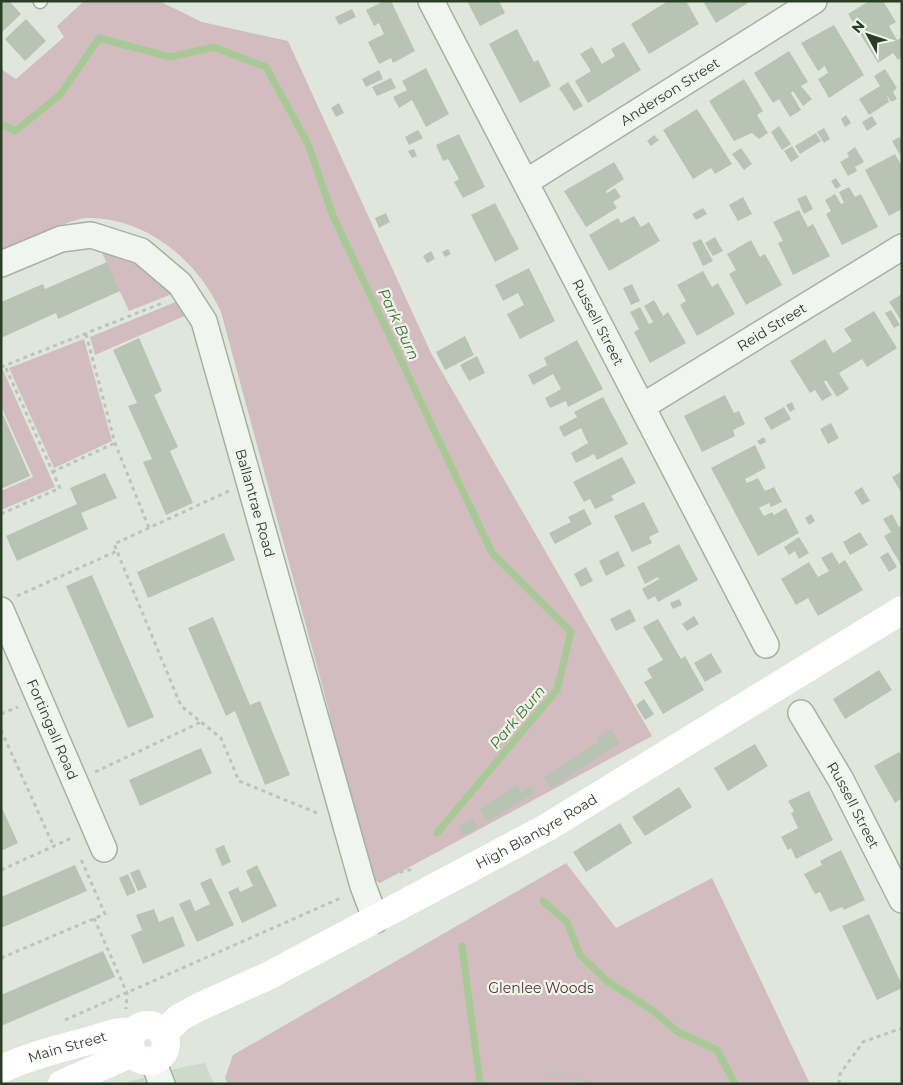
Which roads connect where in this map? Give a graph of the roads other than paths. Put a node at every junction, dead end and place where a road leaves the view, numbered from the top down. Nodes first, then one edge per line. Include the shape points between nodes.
1 (431, 1) edge
2 (814, 1) edge
3 (526, 182) junction
4 (902, 247) edge
5 (1, 264) edge
6 (643, 406) junction
7 (6, 605) edge
8 (902, 610) edge
9 (766, 645) dead end
10 (801, 713) dead end
11 (100, 838) road end
12 (902, 900) edge
13 (376, 920) junction
14 (145, 1057) edge
15 (1, 1069) edge
16 (62, 1084) edge

1 - 3 street, Russell Street
2 - 3 street, Anderson Street
3 - 6 street, Russell Street
4 - 6 street, Reid Street
5 - 13 street, Ballantrae Road via 61,239 91,235 141,251 180,284 204,321 363,886
6 - 9 street, Russell Street
7 - 11 street, Fortingall Road
8 - 13 main road, High Blantyre Road via 546,828
10 - 12 street, Russell Street via 842,780
13 - 14 main road, High Blantyre Road via 268,976 199,1007 179,1018 163,1034 149,1025 143,1026
14 - 15 main road, Main Street via 108,1033 52,1049
14 - 16 main road via 95,1069

